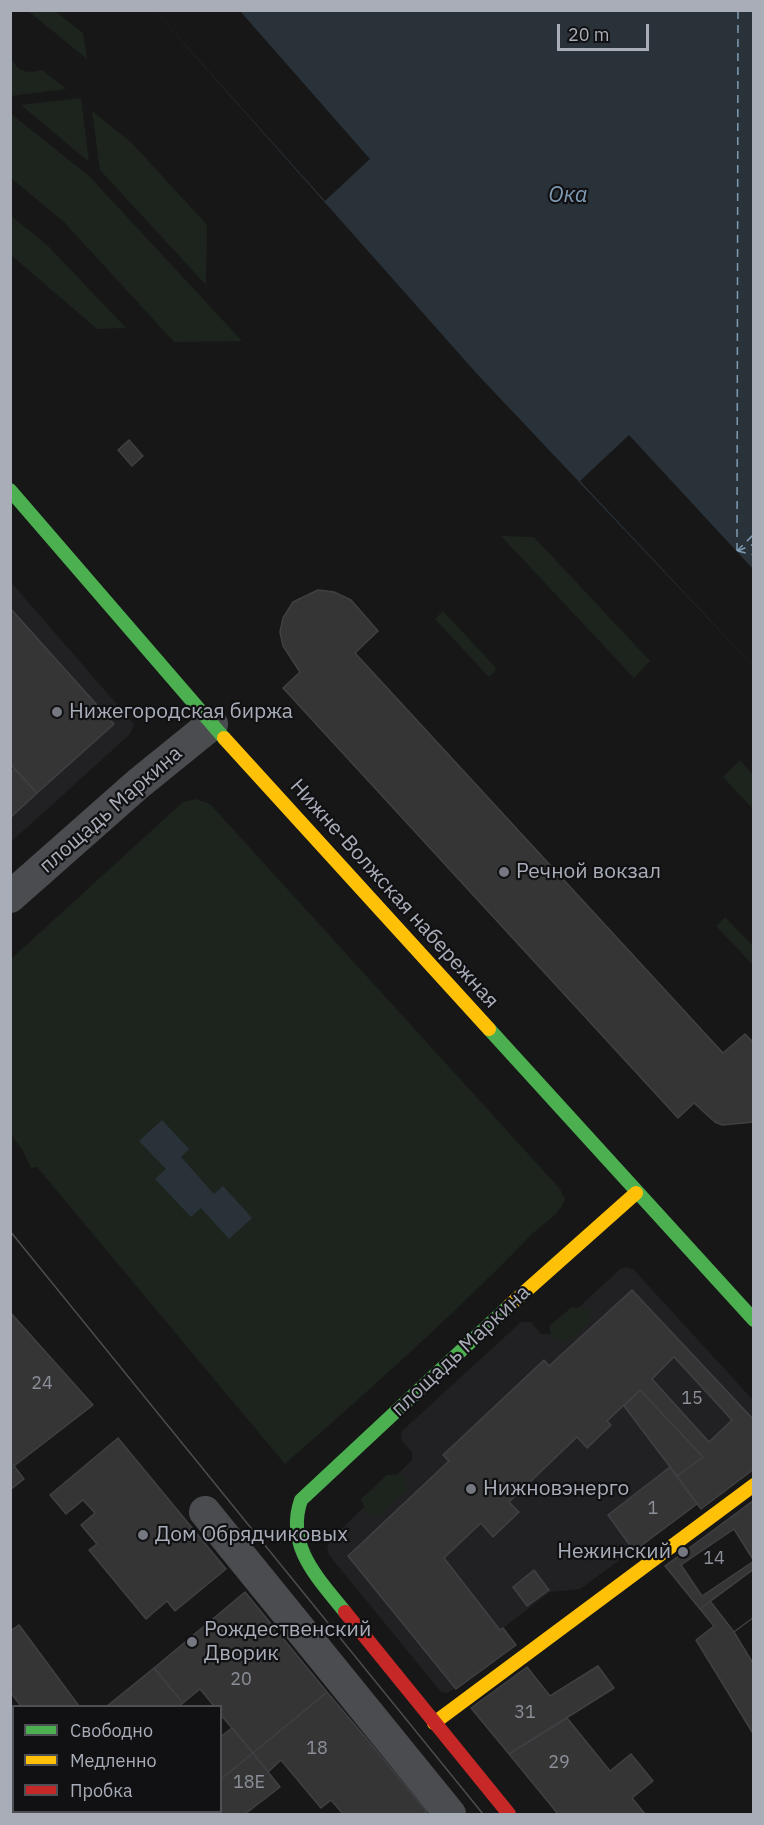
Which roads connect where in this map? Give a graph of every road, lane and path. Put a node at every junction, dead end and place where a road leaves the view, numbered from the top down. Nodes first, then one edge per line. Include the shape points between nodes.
1 (10, 490) edge
2 (212, 724) junction
3 (10, 897) edge
4 (636, 1193) junction
5 (753, 1320) edge
6 (753, 1485) edge
7 (206, 1512) dead end
8 (434, 1723) junction
9 (450, 1815) edge
10 (509, 1815) edge

1 - 2 street, Нижне-Волжская набережная
2 - 3 street, площадь Маркина
2 - 4 street, Нижне-Волжская набережная
4 - 5 street, Нижне-Волжская набережная
4 - 8 street, площадь Маркина via 546,1271 301,1500 294,1516 294,1535 310,1569
6 - 8 street
7 - 9 street
8 - 10 street

